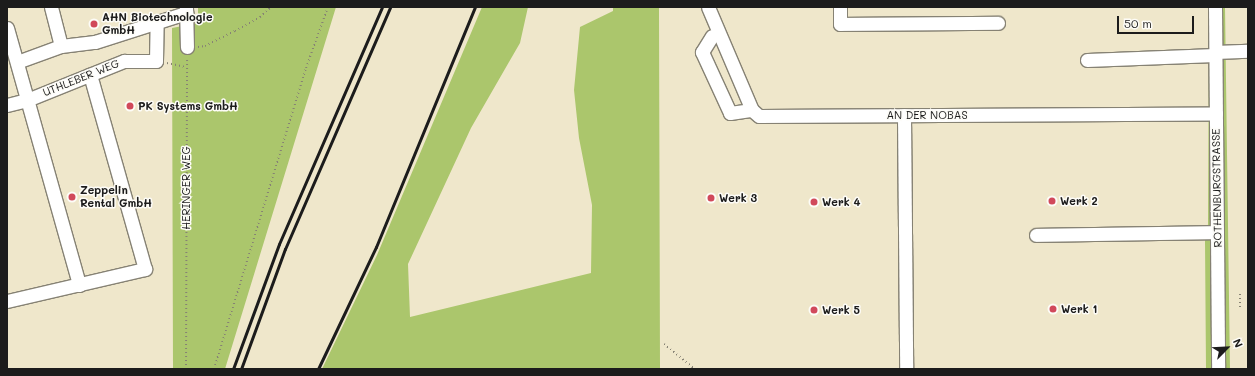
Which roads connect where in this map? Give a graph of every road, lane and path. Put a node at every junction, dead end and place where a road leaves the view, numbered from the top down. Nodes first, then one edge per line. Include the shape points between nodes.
1 (51, 7) edge
2 (271, 7) edge
3 (328, 7) edge
4 (708, 7) edge
5 (840, 7) edge
6 (1215, 7) edge
7 (186, 10) edge
8 (157, 22) junction
9 (998, 23) dead end
10 (7, 28) edge
11 (712, 36) dead end
12 (10, 46) edge
13 (62, 46) junction
14 (187, 48) junction
15 (1248, 51) edge
16 (1215, 53) junction
17 (1087, 60) dead end
18 (156, 61) junction
19 (17, 62) junction
20 (186, 67) junction
21 (90, 74) junction
22 (27, 100) junction
23 (7, 106) edge
24 (752, 110) junction
25 (1216, 114) junction
26 (904, 115) junction
27 (1217, 232) junction
28 (1036, 235) dead end
29 (79, 285) junction
30 (1240, 294) dead end
31 (7, 301) edge
32 (1240, 307) dead end
33 (664, 344) dead end
34 (186, 369) edge
35 (214, 369) edge
36 (695, 369) edge
37 (906, 369) edge
38 (1218, 369) edge

1 - 13 street
2 - 14 path via 260,17 205,46
3 - 35 path via 303,76
4 - 24 street
5 - 9 street via 840,24
6 - 16 street, ROTHENBURGSTRASSE
7 - 8 street
7 - 14 street
8 - 13 street via 95,42
8 - 18 street
10 - 12 street
11 - 24 street via 702,52 730,113
12 - 19 street
13 - 19 street
14 - 20 path, HERINGER WEG
15 - 16 street
16 - 17 street
16 - 25 street, ROTHENBURGSTRASSE
18 - 20 path
18 - 21 street, UTHLEBER WEG via 124,61
19 - 22 street
20 - 34 path, HERINGER WEG
21 - 22 street, UTHLEBER WEG
21 - 29 street via 145,269
22 - 23 street, UTHLEBER WEG
22 - 29 street
24 - 26 street, AN DER NOBAS via 759,116 768,117
25 - 26 street, AN DER NOBAS
25 - 27 street, ROTHENBURGSTRASSE
26 - 37 street
27 - 28 street
27 - 38 street, ROTHENBURGSTRASSE
29 - 31 street
30 - 32 path
33 - 36 path

